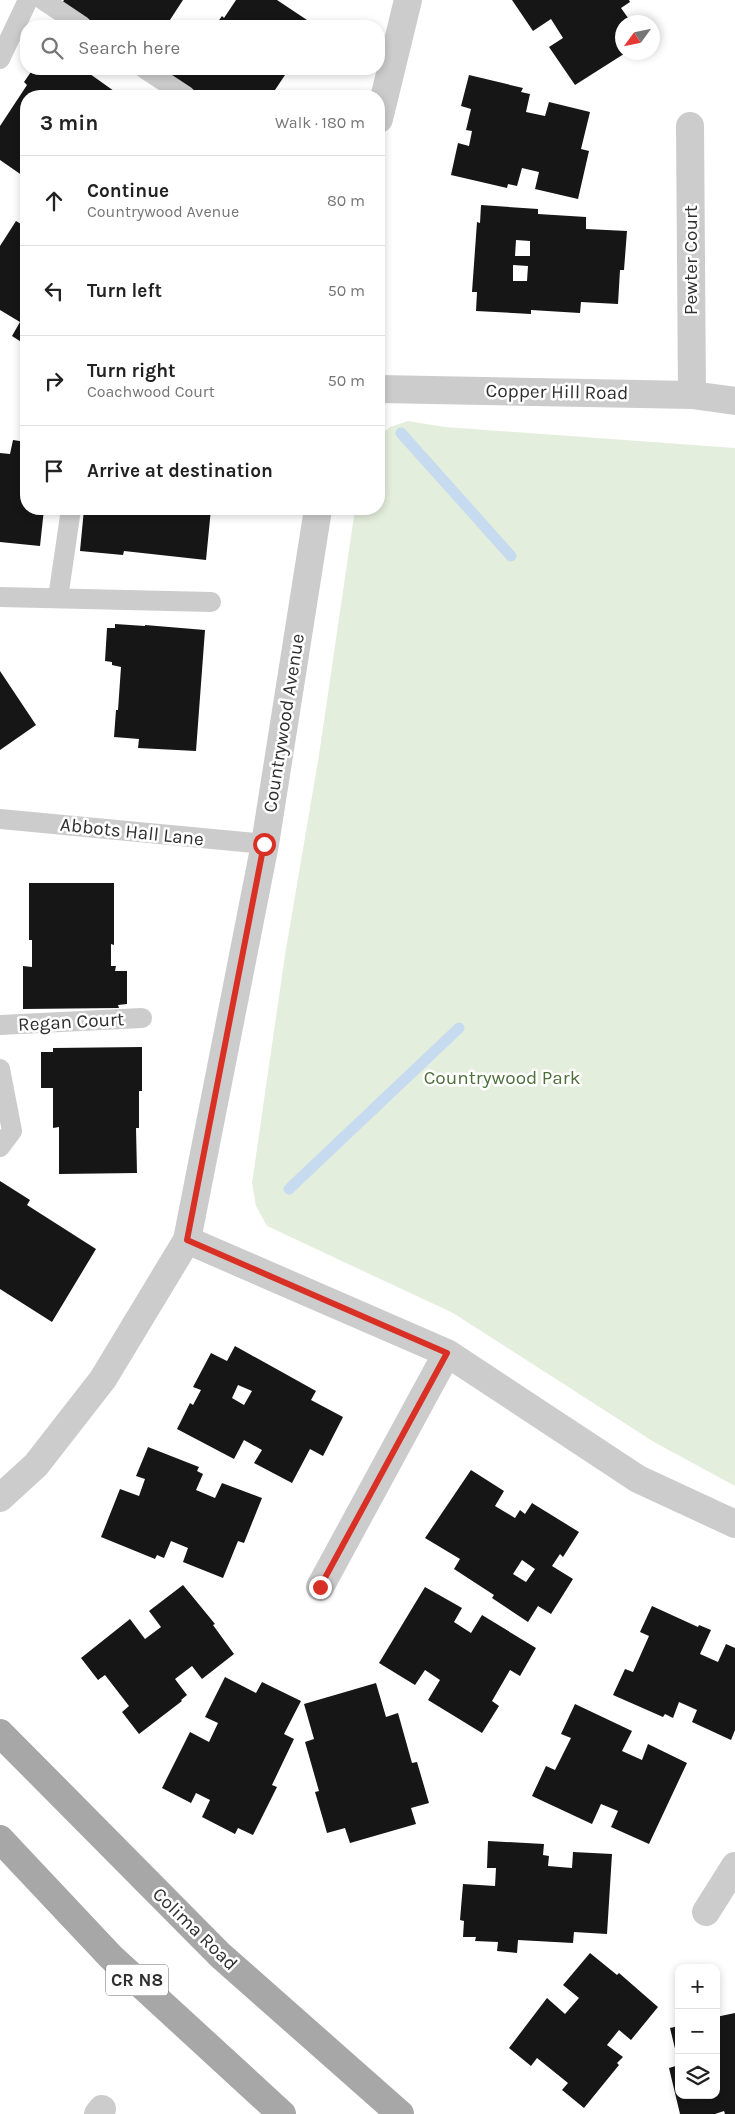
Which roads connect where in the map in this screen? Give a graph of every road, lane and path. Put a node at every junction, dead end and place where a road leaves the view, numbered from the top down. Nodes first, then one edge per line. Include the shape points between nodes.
1 (28, 0) edge
2 (43, 0) edge
3 (408, 0) edge
4 (73, 20) edge
5 (0, 59) edge
6 (154, 75) edge
7 (177, 90) edge
8 (385, 94) edge
9 (690, 126) dead end
10 (385, 389) edge
11 (692, 395) junction
12 (735, 401) edge
13 (70, 515) edge
14 (317, 515) edge
15 (0, 597) edge
16 (58, 598) junction
17 (211, 602) dead end
18 (0, 819) edge
19 (264, 844) junction
20 (142, 1018) dead end
21 (0, 1026) edge
22 (0, 1069) edge
23 (0, 1147) edge
24 (187, 1240) junction
25 (447, 1353) junction
26 (0, 1498) edge
27 (735, 1524) edge
28 (320, 1587) dead end
29 (0, 1733) edge
30 (0, 1839) edge
31 (735, 1866) edge
32 (706, 1912) dead end
33 (282, 2114) edge
34 (400, 2114) edge

1 - 5 lane
2 - 4 lane
3 - 8 street
6 - 7 lane
9 - 11 street, Pewter Court
10 - 11 street, Copper Hill Road
11 - 12 street, Copper Hill Road
13 - 16 lane
14 - 19 street, Countrywood Avenue
15 - 16 lane
16 - 17 lane
18 - 19 lane, Abbots Hall Lane
19 - 24 street, Countrywood Avenue
20 - 21 lane, Regan Court
22 - 23 lane via 12,1131
24 - 25 street
24 - 26 street, Countrywood Avenue via 102,1379 36,1465
25 - 27 street via 638,1479
25 - 28 street
29 - 34 main road, Colima Road via 220,1955
30 - 33 main road, CR N8 via 111,1957
31 - 32 street

